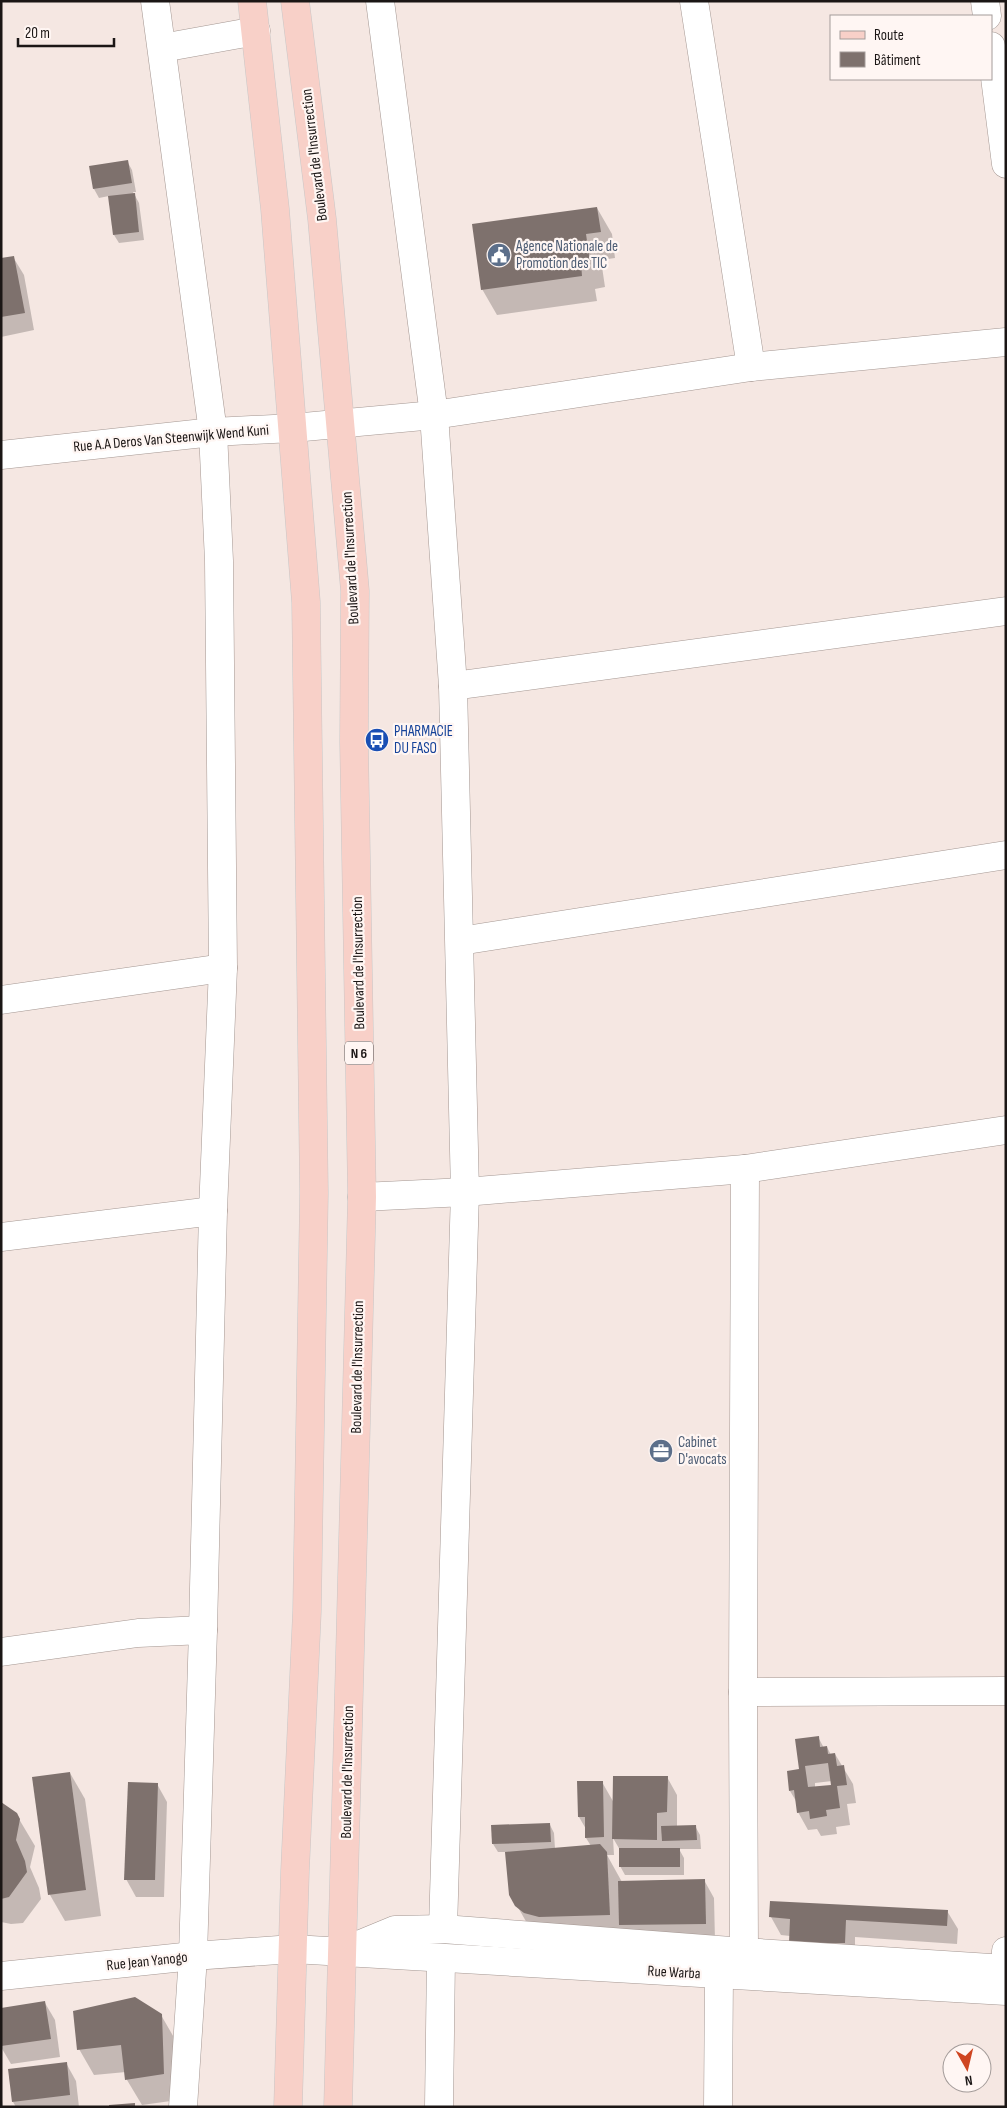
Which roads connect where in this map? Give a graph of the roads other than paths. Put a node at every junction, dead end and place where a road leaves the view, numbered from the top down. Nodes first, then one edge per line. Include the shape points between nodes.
1 (155, 1) edge
2 (252, 1) edge
3 (295, 1) edge
4 (380, 1) edge
5 (694, 1) edge
6 (985, 1) edge
7 (987, 15) edge
8 (256, 31) junction
9 (162, 48) junction
10 (992, 54) edge
11 (1006, 164) edge
12 (1006, 342) edge
13 (751, 367) junction
14 (434, 415) junction
15 (341, 423) junction
16 (293, 428) junction
17 (213, 432) junction
18 (1, 455) edge
19 (1006, 610) edge
20 (453, 686) junction
21 (1006, 855) edge
22 (460, 941) junction
23 (223, 968) junction
24 (1, 1000) edge
25 (1006, 1130) edge
26 (745, 1169) junction
27 (465, 1192) junction
28 (362, 1197) junction
29 (213, 1211) junction
30 (1, 1237) edge
31 (203, 1630) junction
32 (1, 1652) edge
33 (1006, 1691) edge
34 (742, 1692) junction
35 (443, 1930) junction
36 (293, 1949) junction
37 (343, 1952) junction
38 (744, 1952) junction
39 (192, 1956) junction
40 (442, 1958) junction
41 (1006, 1970) edge
42 (719, 1974) junction
43 (1, 1976) edge
44 (183, 2107) edge
45 (288, 2107) edge
46 (338, 2107) edge
47 (438, 2107) edge
48 (718, 2107) edge

1 - 9 street
2 - 8 main road
3 - 15 main road, Boulevard de l'Insurrection / N 6 via 322,219
4 - 14 street
5 - 13 street
6 - 7 street
8 - 9 street
8 - 16 main road via 276,209
9 - 17 street
10 - 11 street
12 - 13 street, Rue A.A Deros Van Steenwijk Wend Kuni
13 - 14 street, Rue A.A Deros Van Steenwijk Wend Kuni
14 - 15 street, Rue A.A Deros Van Steenwijk Wend Kuni
14 - 20 street
15 - 16 street, Rue A.A Deros Van Steenwijk Wend Kuni
15 - 28 main road, Boulevard de l'Insurrection / N 6 via 355,591 354,742
16 - 17 street, Rue A.A Deros Van Steenwijk Wend Kuni
16 - 36 main road via 306,602 314,1193 307,1611
17 - 18 street, Rue A.A Deros Van Steenwijk Wend Kuni
17 - 23 street via 219,561
19 - 20 street
20 - 22 street
21 - 22 street
22 - 27 street
23 - 24 street
23 - 29 street
25 - 26 street
26 - 27 street
26 - 34 street
27 - 28 street
27 - 35 street
28 - 37 main road, Boulevard de l'Insurrection / N 6
29 - 30 street
29 - 31 street
31 - 32 street via 138,1633
31 - 39 street
33 - 34 street
34 - 38 street
35 - 37 street via 396,1930
35 - 38 street
36 - 37 street, Rue Jean Yanogo
36 - 39 street, Rue Jean Yanogo
36 - 45 main road
37 - 40 street, Rue Warba
37 - 46 main road, Boulevard de l'Insurrection / N 6
38 - 41 street
39 - 43 street, Rue Jean Yanogo
39 - 44 street
40 - 42 street, Rue Warba
40 - 47 street
41 - 42 street, Rue Warba
42 - 48 street

